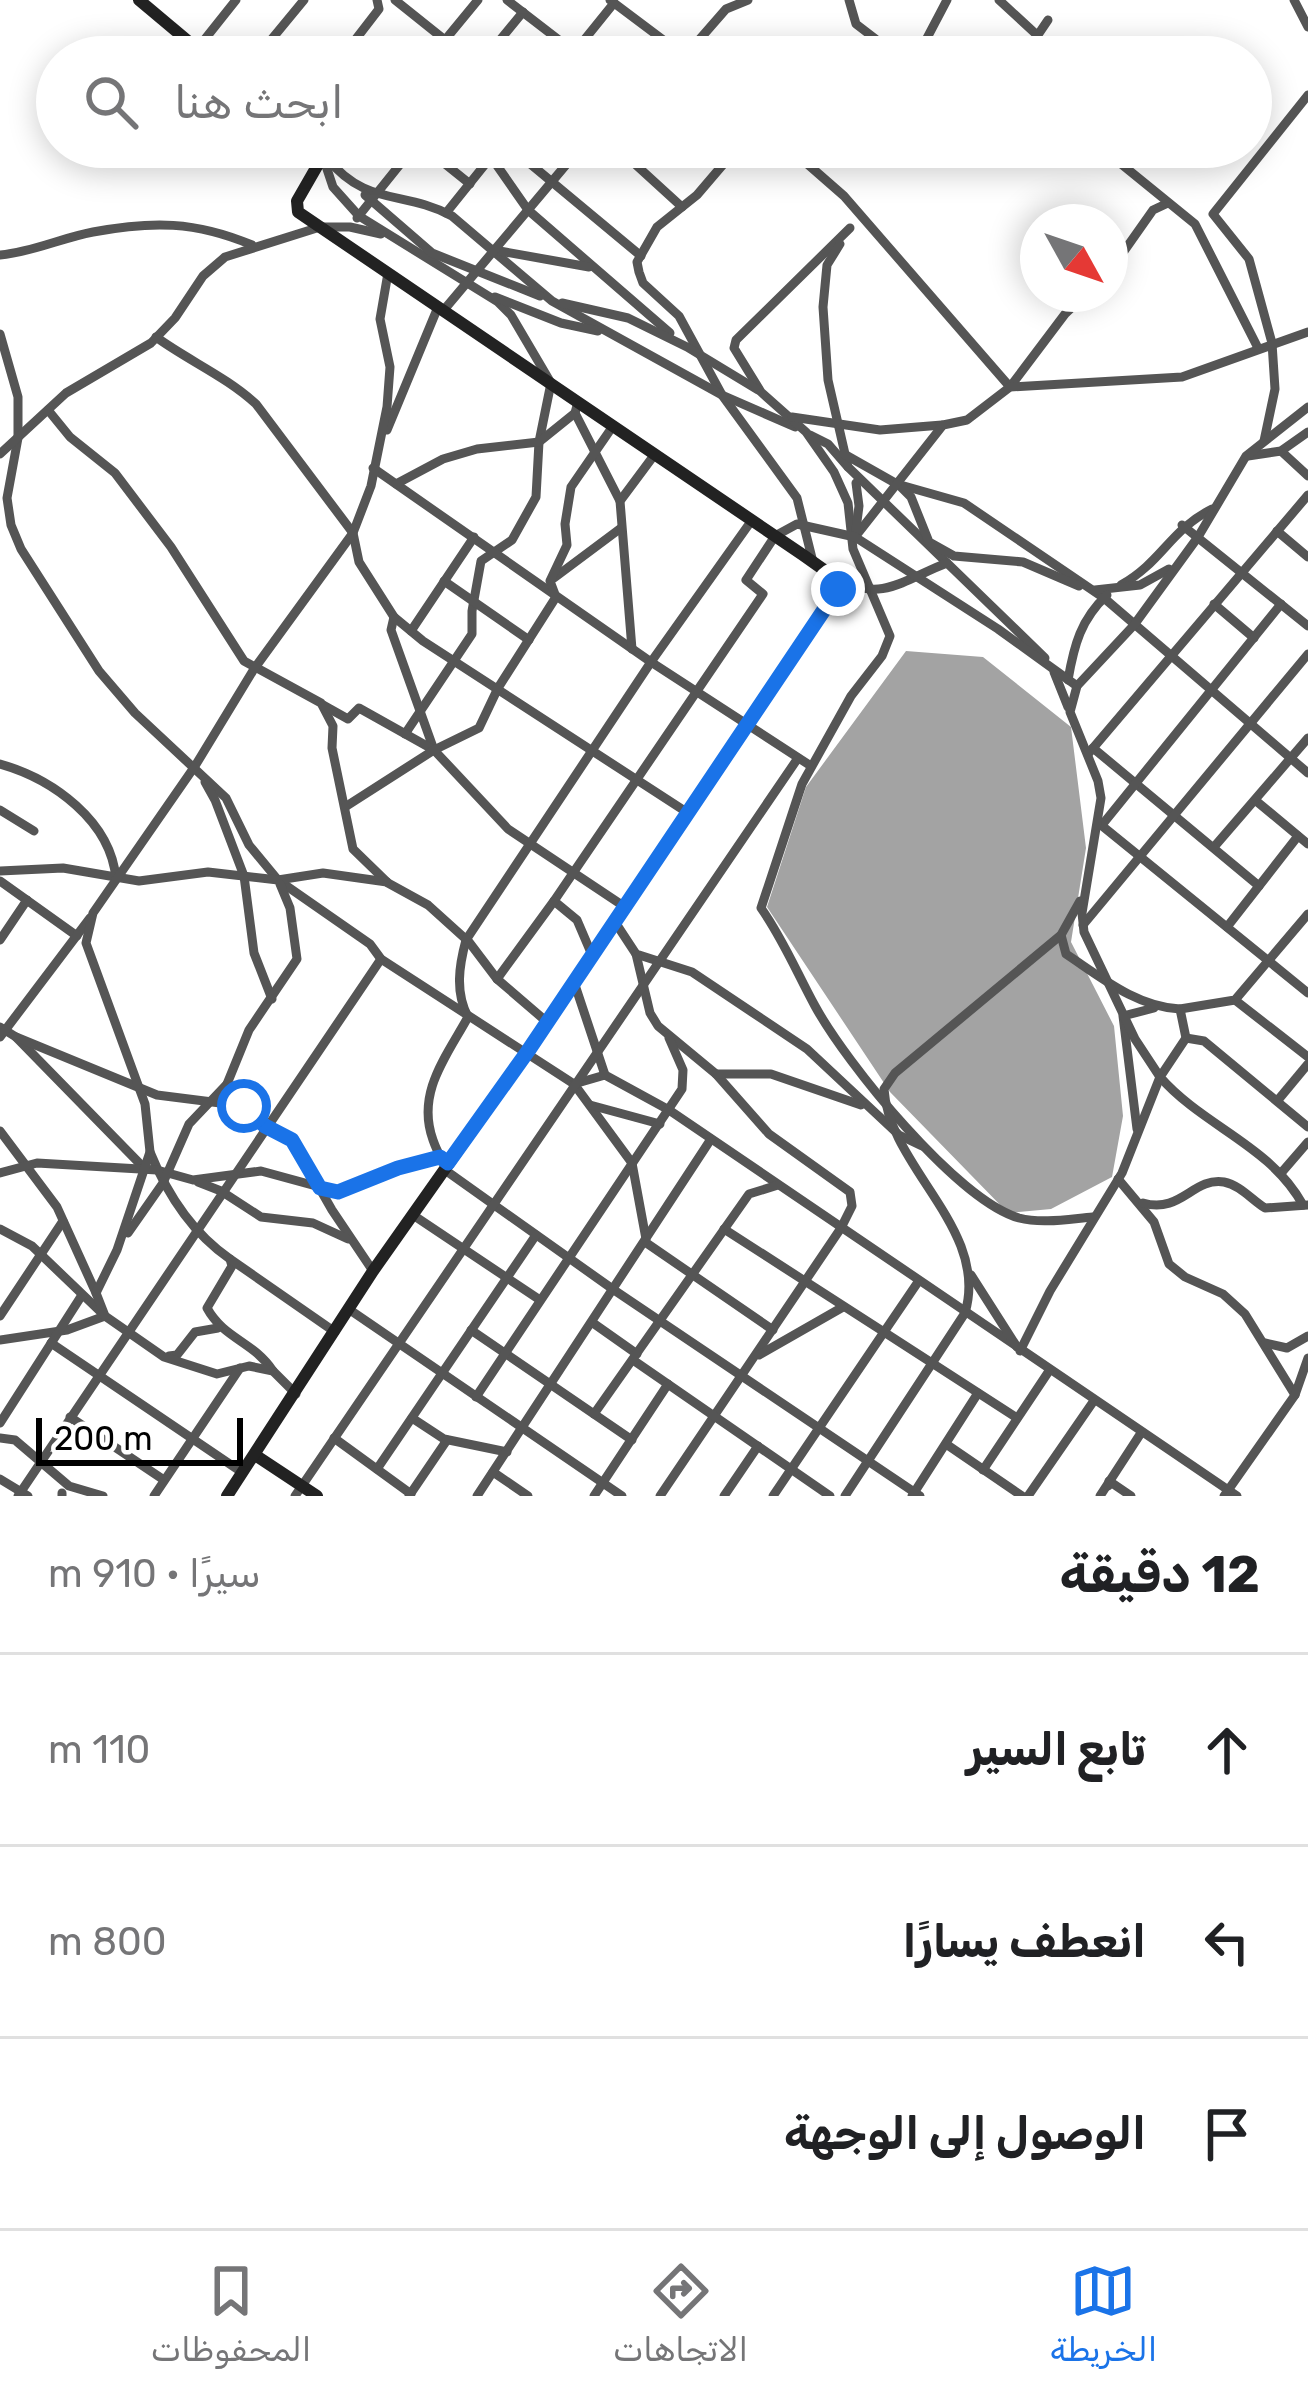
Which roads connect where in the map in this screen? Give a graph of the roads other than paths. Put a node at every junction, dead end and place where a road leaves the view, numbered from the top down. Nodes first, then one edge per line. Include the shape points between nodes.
1 (139, 0) edge
2 (236, 0) edge
3 (304, 0) edge
4 (478, 0) edge
5 (507, 0) edge
6 (748, 0) edge
7 (849, 0) edge
8 (947, 0) edge
9 (999, 0) edge
10 (1294, 0) edge
11 (385, 2) edge
12 (612, 2) edge
13 (523, 12) junction
14 (1048, 20) dead end
15 (1308, 27) edge
16 (1037, 35) joint
17 (182, 36) edge
18 (213, 36) edge
19 (274, 36) edge
20 (358, 36) edge
21 (439, 36) edge
22 (448, 36) edge
23 (503, 36) edge
24 (553, 36) edge
25 (589, 36) edge
26 (657, 36) edge
27 (703, 36) edge
28 (872, 36) edge
29 (928, 36) edge
30 (1308, 95) edge
31 (1272, 140) edge
32 (314, 168) edge
33 (327, 168) edge
34 (336, 168) edge
35 (397, 168) edge
36 (450, 168) edge
37 (479, 168) edge
38 (499, 168) edge
39 (535, 168) edge
40 (564, 168) edge
41 (639, 168) edge
42 (718, 168) edge
43 (810, 168) edge
44 (1128, 168) edge
45 (1250, 168) edge
46 (552, 182) junction
47 (470, 184) junction
48 (374, 197) junction
49 (1168, 203) junction
50 (682, 207) junction
51 (528, 210) junction
52 (446, 213) junction
53 (859, 214) junction
54 (1213, 214) junction
55 (358, 216) junction
56 (1195, 224) junction
57 (320, 227) junction
58 (350, 227) junction
59 (850, 229) junction
60 (387, 236) junction
61 (339, 240) junction
62 (416, 242) junction
63 (1128, 246) edge
64 (257, 247) junction
65 (494, 250) junction
66 (0, 255) edge
67 (641, 256) junction
68 (592, 268) junction
69 (477, 271) junction
70 (388, 273) junction
71 (470, 286) junction
72 (552, 302) junction
73 (441, 309) junction
74 (1067, 312) edge
75 (1308, 332) edge
76 (608, 333) junction
77 (0, 334) edge
78 (156, 337) junction
79 (1272, 344) junction
80 (1258, 348) junction
81 (692, 349) junction
82 (551, 383) junction
83 (1010, 387) junction
84 (761, 392) junction
85 (722, 395) junction
86 (577, 407) junction
87 (1308, 408) edge
88 (48, 410) junction
89 (787, 415) junction
90 (943, 425) junction
91 (614, 426) junction
92 (837, 427) junction
93 (806, 432) junction
94 (1308, 432) edge
95 (18, 438) junction
96 (1266, 441) junction
97 (539, 442) junction
98 (1281, 451) junction
99 (595, 452) junction
100 (0, 454) edge
101 (655, 454) junction
102 (844, 454) junction
103 (1246, 456) junction
104 (373, 469) junction
105 (851, 472) junction
106 (1308, 476) edge
107 (396, 484) junction
108 (897, 484) junction
109 (1308, 495) edge
110 (620, 500) junction
111 (883, 504) junction
112 (1216, 508) junction
113 (752, 520) junction
114 (1182, 525) junction
115 (804, 526) junction
116 (621, 528) junction
117 (1276, 531) junction
118 (353, 533) junction
119 (775, 536) junction
120 (474, 537) junction
121 (1198, 537) junction
122 (853, 542) junction
123 (929, 542) junction
124 (496, 551) junction
125 (1308, 557) edge
126 (970, 558) junction
127 (1183, 558) junction
128 (946, 563) junction
129 (816, 564) junction
130 (1242, 572) junction
131 (915, 575) junction
132 (840, 580) junction
133 (444, 581) junction
134 (550, 581) junction
135 (1092, 590) junction
136 (872, 592) junction
137 (1108, 594) junction
138 (556, 598) junction
139 (473, 602) junction
140 (1214, 604) junction
141 (1281, 604) junction
142 (394, 617) junction
143 (1134, 625) junction
144 (1308, 626) edge
145 (411, 631) junction
146 (1254, 638) junction
147 (529, 640) junction
148 (632, 649) junction
149 (1308, 654) edge
150 (1169, 656) junction
151 (454, 661) junction
152 (651, 662) junction
153 (1052, 668) junction
154 (254, 669) junction
155 (1072, 683) junction
156 (498, 688) junction
157 (696, 692) junction
158 (1211, 692) junction
159 (321, 703) junction
160 (422, 709) junction
161 (1070, 712) junction
162 (748, 724) junction
163 (1250, 724) junction
164 (405, 734) junction
165 (1308, 738) edge
166 (592, 748) junction
167 (434, 750) junction
168 (1090, 751) junction
169 (798, 758) junction
170 (1291, 758) junction
171 (0, 764) edge
172 (195, 766) junction
173 (811, 766) junction
174 (1308, 773) edge
175 (637, 778) junction
176 (1137, 783) junction
177 (1255, 800) junction
178 (345, 807) junction
179 (0, 810) edge
180 (688, 813) junction
181 (1176, 815) junction
182 (1100, 823) junction
183 (34, 831) dead end
184 (1298, 836) junction
185 (1308, 844) edge
186 (531, 845) junction
187 (1214, 847) junction
188 (1141, 857) junction
189 (0, 871) edge
190 (572, 872) junction
191 (244, 876) junction
192 (116, 879) junction
193 (278, 880) junction
194 (0, 881) edge
195 (388, 883) junction
196 (1259, 886) junction
197 (1087, 887) junction
198 (27, 901) junction
199 (554, 901) junction
200 (625, 907) junction
201 (1308, 914) edge
202 (615, 922) junction
203 (1083, 925) junction
204 (1227, 927) junction
205 (1061, 935) junction
206 (81, 939) junction
207 (0, 940) edge
208 (466, 940) junction
209 (636, 953) junction
210 (592, 955) junction
211 (381, 959) junction
212 (658, 961) junction
213 (1268, 961) junction
214 (497, 980) junction
215 (1105, 981) junction
216 (574, 982) junction
217 (642, 984) junction
218 (1308, 993) edge
219 (272, 999) junction
220 (1235, 1000) junction
221 (1154, 1008) junction
222 (1180, 1009) junction
223 (1123, 1016) junction
224 (468, 1017) junction
225 (548, 1022) junction
226 (2, 1031) edge
227 (16, 1037) junction
228 (669, 1037) junction
229 (1186, 1038) junction
230 (597, 1050) junction
231 (528, 1051) junction
232 (1308, 1060) edge
233 (716, 1074) junction
234 (605, 1076) junction
235 (1160, 1077) junction
236 (227, 1084) junction
237 (574, 1084) junction
238 (138, 1086) junction
239 (209, 1100) junction
240 (1278, 1100) junction
241 (884, 1101) junction
242 (586, 1104) junction
243 (244, 1106) junction
244 (870, 1109) junction
245 (669, 1110) junction
246 (660, 1124) junction
247 (265, 1126) junction
248 (1308, 1127) edge
249 (0, 1131) edge
250 (1138, 1134) junction
251 (899, 1135) junction
252 (711, 1139) junction
253 (1308, 1142) edge
254 (927, 1148) junction
255 (150, 1152) junction
256 (444, 1163) junction
257 (632, 1163) junction
258 (26, 1166) junction
259 (145, 1169) junction
260 (163, 1171) junction
261 (0, 1172) edge
262 (1282, 1172) junction
263 (232, 1175) junction
264 (1118, 1179) junction
265 (193, 1180) junction
266 (163, 1184) junction
267 (778, 1185) junction
268 (320, 1188) junction
269 (221, 1191) junction
270 (1138, 1201) junction
271 (493, 1204) junction
272 (1306, 1205) edge
273 (413, 1215) junction
274 (1093, 1217) junction
275 (63, 1220) junction
276 (841, 1228) junction
277 (196, 1229) junction
278 (724, 1229) junction
279 (2, 1234) edge
280 (536, 1235) junction
281 (646, 1240) junction
282 (353, 1241) junction
283 (463, 1249) junction
284 (117, 1250) junction
285 (42, 1255) junction
286 (568, 1258) junction
287 (230, 1259) junction
288 (967, 1269) junction
289 (373, 1271) junction
290 (692, 1274) junction
291 (507, 1278) junction
292 (918, 1282) junction
293 (804, 1283) junction
294 (614, 1290) junction
295 (96, 1294) junction
296 (82, 1295) junction
297 (540, 1300) junction
298 (843, 1307) junction
299 (2, 1309) edge
300 (350, 1310) junction
301 (965, 1313) junction
302 (105, 1316) junction
303 (660, 1321) junction
304 (592, 1322) junction
305 (218, 1328) junction
306 (471, 1330) junction
307 (772, 1330) junction
308 (59, 1331) junction
309 (127, 1332) junction
310 (335, 1332) junction
311 (884, 1332) junction
312 (1308, 1336) edge
313 (0, 1340) edge
314 (1265, 1342) junction
315 (51, 1343) junction
316 (398, 1343) junction
317 (1020, 1351) junction
318 (505, 1353) junction
319 (164, 1357) junction
320 (635, 1357) junction
321 (754, 1358) junction
322 (1308, 1358) edge
323 (933, 1362) junction
324 (240, 1368) junction
325 (273, 1371) junction
326 (1049, 1371) junction
327 (99, 1374) junction
328 (442, 1374) junction
329 (742, 1376) junction
330 (668, 1384) junction
331 (551, 1385) junction
332 (978, 1393) junction
333 (296, 1394) junction
334 (1295, 1395) junction
335 (476, 1397) junction
336 (1093, 1402) junction
337 (594, 1414) junction
338 (714, 1416) junction
339 (70, 1417) junction
340 (412, 1418) junction
341 (1017, 1418) junction
342 (0, 1423) edge
343 (523, 1429) junction
344 (820, 1429) junction
345 (1142, 1433) junction
346 (0, 1438) edge
347 (193, 1438) junction
348 (334, 1438) junction
349 (447, 1440) junction
350 (632, 1440) junction
351 (946, 1444) junction
352 (758, 1446) junction
353 (507, 1452) junction
354 (255, 1455) junction
355 (40, 1461) junction
356 (868, 1461) junction
357 (377, 1469) junction
358 (792, 1469) junction
359 (983, 1469) junction
360 (493, 1472) junction
361 (243, 1473) junction
362 (0, 1479) edge
363 (164, 1480) junction
364 (1109, 1481) junction
365 (603, 1483) junction
366 (298, 1491) edge
367 (63, 1493) edge
368 (22, 1494) edge
369 (1230, 1494) edge
370 (410, 1495) edge
371 (916, 1495) edge
372 (103, 1496) edge
373 (154, 1496) edge
374 (227, 1496) edge
375 (316, 1496) edge
376 (477, 1496) edge
377 (528, 1496) edge
378 (594, 1496) edge
379 (622, 1496) edge
380 (661, 1496) edge
381 (724, 1496) edge
382 (773, 1496) edge
383 (830, 1496) edge
384 (844, 1496) edge
385 (1025, 1496) edge
386 (1103, 1496) edge
387 (1131, 1496) edge

1 - 17 street
2 - 18 street
3 - 19 street
4 - 22 street
5 - 13 street
6 - 27 street via 726,9
7 - 28 street via 856,24
8 - 29 street
9 - 16 street
10 - 15 street
11 - 20 street
11 - 21 street
12 - 25 street
12 - 26 street
13 - 23 street
13 - 24 street
14 - 16 street
30 - 31 street
32 - 57 street via 296,207
33 - 55 street
34 - 48 street
35 - 48 street
36 - 47 street
37 - 47 street
38 - 51 street
39 - 46 street
40 - 46 street
41 - 50 street
42 - 50 street
43 - 53 street
44 - 49 street
45 - 54 street
46 - 51 street
46 - 67 street
47 - 52 street
48 - 52 street
48 - 55 street
48 - 62 street
49 - 56 street
49 - 63 street
50 - 67 street via 657,226
51 - 65 street
51 - 68 street
52 - 65 street
53 - 59 street
53 - 83 street
54 - 56 street
54 - 79 street via 1249,259
55 - 58 street
55 - 60 street
56 - 80 street
57 - 58 street
57 - 61 street
57 - 64 street
58 - 60 street
58 - 61 street
59 - 84 street via 736,340
59 - 92 street via 827,265 823,307
60 - 62 street
60 - 71 street
61 - 70 street
62 - 69 street
64 - 66 street via 155,222
64 - 78 street via 208,270
65 - 68 street
65 - 69 street
65 - 72 street
67 - 81 street via 644,283 679,316
68 - 81 street
69 - 71 street
69 - 72 street
70 - 73 street
70 - 104 street via 380,319 390,367 387,407
71 - 73 street
71 - 76 street
71 - 82 street via 511,315
72 - 76 street
72 - 81 street via 628,318
73 - 82 street
73 - 104 street
74 - 83 street
75 - 79 street
76 - 85 street
77 - 95 street via 16,383
78 - 88 street
78 - 118 street via 256,404
79 - 80 street
79 - 96 street
80 - 83 street via 1182,377
81 - 84 street
81 - 85 street
82 - 86 street
82 - 97 street
83 - 90 street via 967,420
84 - 89 street
85 - 93 street
85 - 115 street via 796,498
86 - 91 street
86 - 97 street
86 - 99 street
87 - 96 street
88 - 95 street
88 - 154 street via 115,473
89 - 92 street
89 - 93 street
90 - 92 street
90 - 108 street
91 - 99 street
91 - 101 street
92 - 102 street
93 - 105 street
93 - 122 street via 845,492
94 - 98 street
95 - 100 street
95 - 172 street via 7,498 17,542 99,671
96 - 98 street
96 - 103 street
97 - 107 street via 477,449
97 - 124 street via 536,497 512,540
98 - 103 street
98 - 106 street
99 - 110 street
99 - 134 street via 571,487 567,544
101 - 110 street
101 - 113 street
102 - 105 street
102 - 108 street
103 - 112 street
104 - 107 street
104 - 118 street
105 - 111 street
105 - 122 street via 859,506
107 - 120 street
108 - 111 street
108 - 123 street via 911,496
108 - 135 street via 964,503
109 - 117 street
110 - 116 street
111 - 122 street
111 - 123 street
112 - 114 street
112 - 121 street
113 - 119 street
113 - 152 street
114 - 121 street
114 - 137 street via 1149,566
115 - 119 street
115 - 122 street
115 - 129 street
116 - 134 street
116 - 148 street
117 - 125 street
117 - 130 street
118 - 142 street via 359,562
118 - 154 street
119 - 129 street
119 - 157 street via 746,580 763,594
120 - 124 street
120 - 133 street
121 - 127 street
121 - 130 street
122 - 131 street
122 - 132 street
122 - 136 street
123 - 126 street
123 - 128 street
124 - 138 street
124 - 139 street via 481,561
126 - 128 street
126 - 135 street via 1023,562
127 - 137 street via 1156,579
127 - 143 street
128 - 131 street
128 - 153 street
129 - 132 street
130 - 140 street
130 - 141 street
131 - 136 street
131 - 153 street
132 - 136 street
132 - 162 street
133 - 139 street
133 - 145 street
134 - 138 street
135 - 137 street
136 - 173 street via 890,636
137 - 143 street
137 - 155 street via 1088,612
138 - 147 street
138 - 148 street
139 - 147 street
139 - 151 street via 472,634
140 - 146 street
140 - 150 street
141 - 144 street
141 - 146 street
142 - 145 street
142 - 160 street via 391,630
143 - 150 street
143 - 155 street
145 - 151 street
146 - 158 street
147 - 156 street
148 - 152 street
149 - 163 street
150 - 158 street
150 - 168 street
151 - 156 street
151 - 160 street
152 - 157 street
152 - 166 street
153 - 155 street
153 - 161 street
154 - 159 street
154 - 172 street
155 - 161 street
156 - 166 street
156 - 167 street via 479,728
157 - 162 street
157 - 175 street
158 - 163 street
158 - 176 street
159 - 164 street via 348,719 359,708
159 - 178 street
160 - 164 street
160 - 167 street
161 - 168 street
162 - 169 street
162 - 180 street
163 - 170 street
163 - 181 street
164 - 167 street
165 - 170 street
166 - 175 street
166 - 186 street
167 - 178 street
167 - 186 street via 484,808
168 - 176 street
168 - 182 street
169 - 173 street
169 - 212 street
170 - 174 street
170 - 177 street
171 - 192 street via 40,780 94,823 114,857
172 - 191 street
172 - 192 street
172 - 193 street via 226,798
173 - 241 street via 761,908 817,1010
175 - 180 street
175 - 190 street
176 - 181 street
176 - 182 street
177 - 184 street
177 - 187 street
178 - 195 street via 353,849
179 - 183 street
180 - 200 street
181 - 187 street
181 - 188 street
182 - 188 street
182 - 197 street
184 - 185 street
184 - 196 street
186 - 190 street
186 - 208 street
187 - 196 street
188 - 203 street
188 - 204 street
189 - 192 street via 63,868
190 - 199 street
190 - 200 street
191 - 192 street
191 - 193 street
191 - 219 street via 254,953
192 - 206 street
193 - 195 street via 323,873
193 - 211 street
193 - 219 street via 297,959
194 - 198 street
195 - 208 street
196 - 204 street
197 - 203 street
197 - 205 street
198 - 206 street
198 - 207 street
199 - 210 street via 577,920
199 - 214 street
200 - 202 street
201 - 213 street
202 - 209 street
202 - 210 street
203 - 215 street
204 - 213 street
205 - 215 street via 1066,954
205 - 241 street via 895,1073
206 - 226 street
206 - 238 street
208 - 214 street
208 - 224 street via 459,967
209 - 212 street
209 - 217 street
210 - 216 street
211 - 224 street
211 - 247 street
212 - 217 street
212 - 244 street via 692,972 806,1049
213 - 218 street
213 - 220 street
214 - 225 street
215 - 221 street
215 - 223 street
216 - 225 street
216 - 230 street
217 - 228 street
217 - 230 street
219 - 236 street
220 - 222 street
220 - 232 street
221 - 222 street
221 - 223 street
222 - 229 street
223 - 235 street
223 - 250 street
224 - 231 street
224 - 256 street via 429,1088 430,1130
225 - 231 street
226 - 227 street
227 - 238 street
227 - 259 street
228 - 233 street
228 - 245 street via 683,1070
229 - 235 street
229 - 240 street via 1204,1041
230 - 234 street
230 - 237 street
231 - 237 street
231 - 256 street
232 - 240 street
233 - 244 street via 771,1073
233 - 276 street via 769,1134 850,1192
234 - 237 street
234 - 245 street
235 - 250 street
235 - 262 street
236 - 239 street
236 - 243 street
237 - 242 street
237 - 271 street
238 - 239 street
238 - 255 street
239 - 243 street
239 - 260 street
240 - 248 street
241 - 251 street
241 - 254 street
242 - 246 street
242 - 257 street
243 - 247 street
244 - 251 street
245 - 246 street
245 - 252 street
246 - 257 street
247 - 263 street
247 - 268 street via 292,1140
249 - 258 street
250 - 264 street
251 - 254 street
251 - 288 street
252 - 267 street
252 - 281 street
253 - 262 street
254 - 274 street via 988,1204 1013,1216
255 - 259 street
255 - 260 street
256 - 268 street via 398,1168 338,1192
256 - 271 street
256 - 273 street
257 - 281 street
257 - 286 street
258 - 259 street
258 - 261 street
258 - 275 street
259 - 260 street
259 - 284 street
260 - 265 street
260 - 266 street
262 - 272 street
263 - 265 street
263 - 268 street via 261,1171
263 - 269 street
264 - 270 street
264 - 274 street
265 - 269 street
266 - 277 street
266 - 284 street
267 - 276 street
267 - 278 street via 748,1194
268 - 282 street
269 - 277 street
269 - 282 street via 261,1217 314,1223
270 - 272 street via 1170,1205 1221,1181 1265,1208
270 - 314 street via 1169,1264 1228,1297
271 - 280 street
271 - 283 street
273 - 283 street
273 - 289 street
274 - 317 street
275 - 285 street
275 - 295 street
276 - 292 street
276 - 293 street
277 - 287 street
277 - 309 street
278 - 290 street
278 - 293 street
279 - 285 street
280 - 286 street
280 - 291 street
281 - 290 street
281 - 294 street
282 - 289 street
283 - 291 street
283 - 316 street
284 - 295 street
285 - 296 street
285 - 299 street
286 - 294 street
286 - 297 street
287 - 305 street via 207,1308
287 - 310 street
288 - 301 street
288 - 317 street
289 - 300 street
290 - 303 street
290 - 307 street
291 - 297 street
291 - 306 street
292 - 301 street
292 - 311 street
293 - 298 street
293 - 307 street
294 - 303 street
294 - 304 street
295 - 302 street
296 - 302 street
296 - 308 street
297 - 318 street
298 - 311 street
298 - 321 street
300 - 310 street
300 - 316 street
301 - 317 street
301 - 323 street
302 - 308 street
302 - 309 street
303 - 320 street
303 - 329 street
304 - 320 street
304 - 331 street
305 - 319 street via 195,1332
305 - 325 street via 261,1353
306 - 318 street
306 - 328 street
307 - 321 street
308 - 313 street
308 - 315 street
309 - 319 street
309 - 327 street
310 - 333 street
311 - 323 street
311 - 344 street
312 - 314 street via 1287,1348
314 - 334 street
315 - 327 street
315 - 342 street
316 - 328 street
316 - 348 street
317 - 326 street
318 - 331 street
318 - 335 street
319 - 324 street via 217,1374
320 - 330 street
320 - 337 street
321 - 329 street
322 - 334 street
323 - 332 street
323 - 356 street
324 - 325 street
324 - 347 street
325 - 333 street
326 - 336 street
326 - 341 street
327 - 339 street
327 - 347 street
328 - 335 street
328 - 340 street
329 - 338 street
329 - 344 street
330 - 338 street
330 - 350 street
331 - 337 street
331 - 343 street
332 - 341 street
332 - 351 street
333 - 354 street
334 - 369 street
335 - 343 street
336 - 345 street
336 - 385 street
337 - 350 street
338 - 352 street
338 - 380 street
339 - 355 street
339 - 363 street
340 - 349 street
340 - 357 street
341 - 359 street
343 - 353 street
343 - 365 street
344 - 356 street
344 - 358 street
345 - 364 street
345 - 369 street
346 - 355 street via 16,1440
347 - 361 street
347 - 363 street
348 - 357 street
348 - 366 street
349 - 353 street
349 - 370 street
350 - 365 street
351 - 359 street
351 - 371 street
352 - 358 street
352 - 381 street
353 - 360 street
354 - 361 street
354 - 366 street
355 - 367 street
355 - 368 street
356 - 371 street
356 - 384 street
357 - 370 street
358 - 382 street
358 - 383 street
359 - 385 street
360 - 376 street
360 - 377 street
361 - 374 street
362 - 368 street
363 - 373 street
364 - 386 street
364 - 387 street
365 - 378 street
365 - 379 street
366 - 375 street
367 - 372 street

